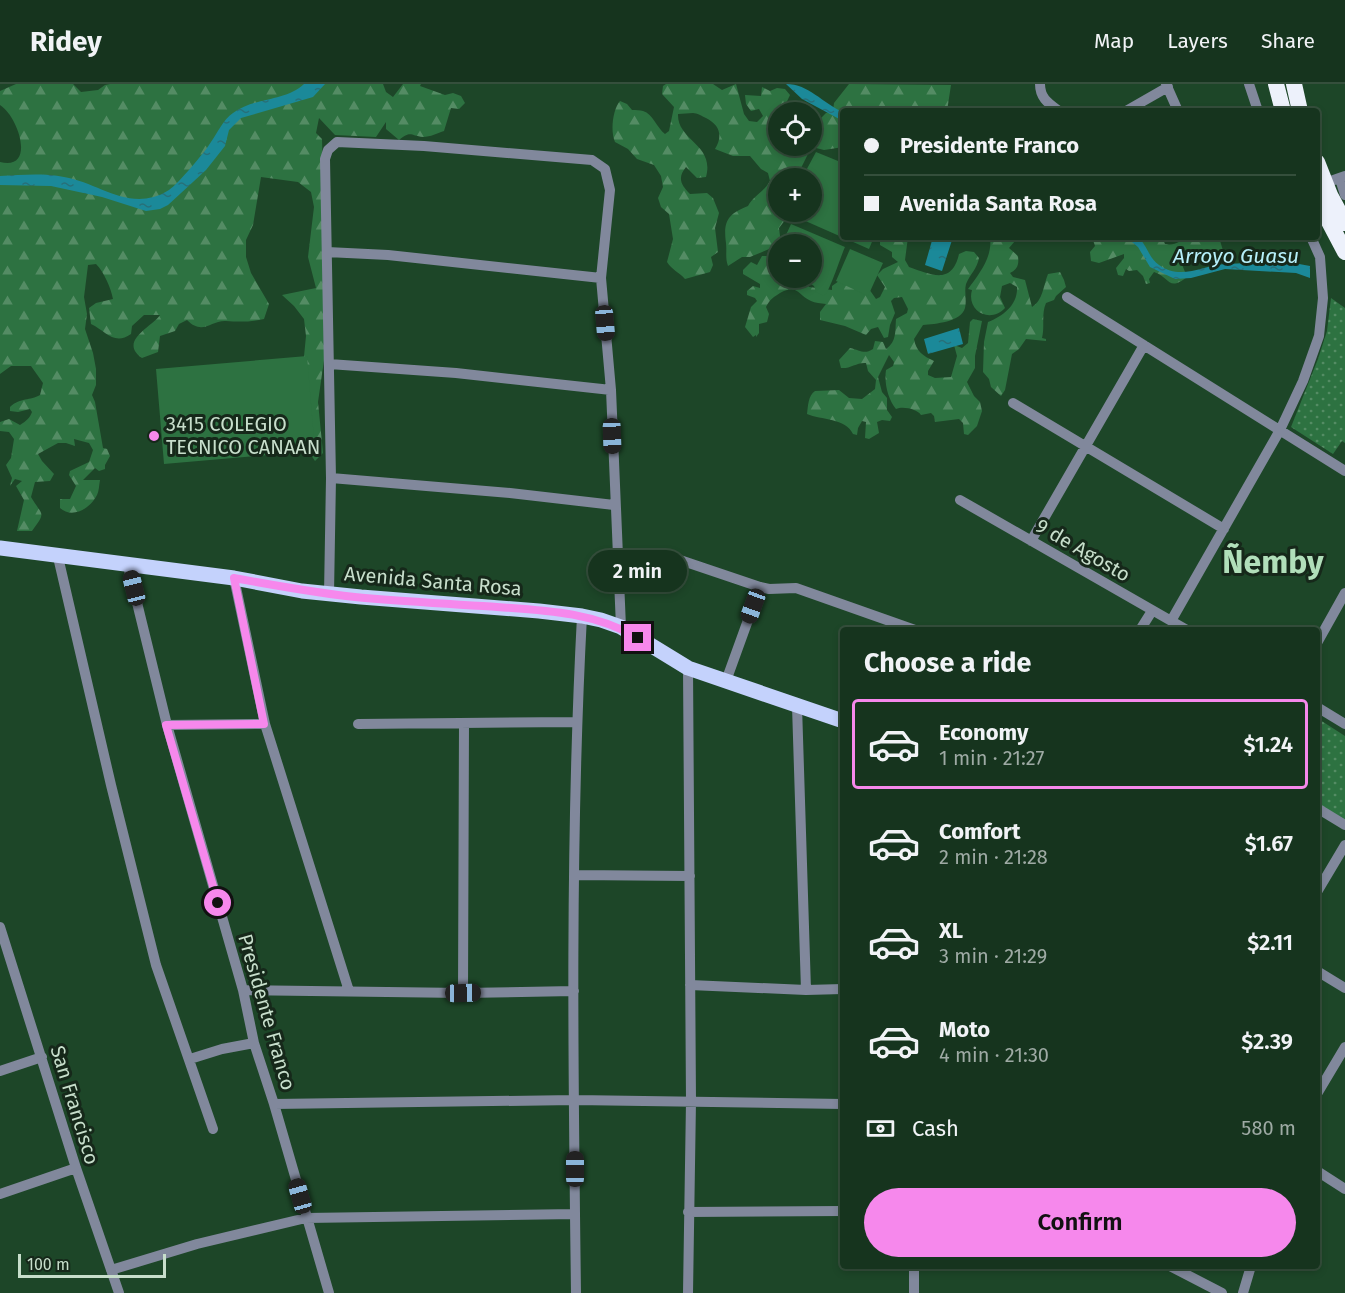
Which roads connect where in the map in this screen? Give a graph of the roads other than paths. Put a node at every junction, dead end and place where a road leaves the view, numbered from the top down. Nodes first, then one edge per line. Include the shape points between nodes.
1 (1040, 84) edge
2 (1249, 84) edge
3 (1276, 84) edge
4 (1294, 84) edge
5 (1167, 86) edge
6 (1055, 108) edge
7 (1131, 108) edge
8 (1177, 108) edge
9 (1257, 108) edge
10 (1282, 108) edge
11 (1299, 108) edge
12 (1320, 165) edge
13 (1337, 179) edge
14 (1342, 201) edge
15 (1320, 206) edge
16 (1345, 223) edge
17 (1312, 240) edge
18 (327, 252) junction
19 (1345, 252) edge
20 (601, 278) junction
21 (1067, 297) dead end
22 (1144, 345) junction
23 (329, 364) junction
24 (611, 390) junction
25 (1012, 403) dead end
26 (1280, 430) junction
27 (1086, 446) junction
28 (1345, 471) edge
29 (332, 478) junction
30 (960, 500) dead end
31 (614, 505) junction
32 (1224, 529) junction
33 (1031, 541) junction
34 (0, 548) edge
35 (58, 557) junction
36 (677, 559) dead end
37 (128, 566) junction
38 (234, 578) junction
39 (760, 587) junction
40 (1345, 593) edge
41 (329, 594) junction
42 (1152, 611) junction
43 (582, 616) junction
44 (1171, 621) junction
45 (621, 627) junction
46 (906, 627) edge
47 (1142, 627) edge
48 (1182, 627) edge
49 (1320, 638) edge
50 (688, 668) junction
51 (726, 681) junction
52 (797, 706) junction
53 (1320, 709) edge
54 (840, 720) edge
55 (576, 722) junction
56 (264, 724) junction
57 (358, 724) dead end
58 (464, 724) junction
59 (1345, 724) edge
60 (166, 725) junction
61 (1320, 810) edge
62 (1345, 825) edge
63 (1345, 845) edge
64 (575, 875) junction
65 (690, 876) junction
66 (1320, 887) edge
67 (0, 927) edge
68 (3, 949) edge
69 (1320, 972) edge
70 (690, 985) junction
71 (1345, 988) edge
72 (840, 989) edge
73 (243, 990) junction
74 (806, 990) junction
75 (349, 991) junction
76 (574, 991) junction
77 (463, 993) junction
78 (254, 1043) junction
79 (1345, 1047) edge
80 (42, 1057) junction
81 (190, 1059) junction
82 (0, 1071) edge
83 (1320, 1089) edge
84 (575, 1100) junction
85 (691, 1101) junction
86 (274, 1104) junction
87 (840, 1104) edge
88 (213, 1129) dead end
89 (76, 1168) junction
90 (1320, 1173) edge
91 (1345, 1189) edge
92 (0, 1194) edge
93 (840, 1210) edge
94 (688, 1212) junction
95 (575, 1214) junction
96 (306, 1218) junction
97 (914, 1269) edge
98 (1176, 1269) edge
99 (1250, 1269) edge
100 (111, 1270) junction
101 (115, 1292) edge
102 (329, 1293) edge
103 (576, 1293) edge
104 (688, 1293) edge
105 (914, 1293) edge
106 (1222, 1293) edge
107 (1243, 1293) edge

1 - 6 street via 1044,100
2 - 9 street
3 - 10 highway
4 - 11 highway
5 - 7 street
5 - 8 street
12 - 13 highway
13 - 14 highway
14 - 16 highway
15 - 19 highway
17 - 26 street via 1320,257 1323,298 1319,336
18 - 20 street
18 - 20 street via 325,159 337,142 592,160 605,169 610,190
18 - 23 street
20 - 24 street
21 - 22 street
22 - 26 street
22 - 27 street
23 - 24 street
23 - 29 street
24 - 31 street
25 - 27 street
26 - 28 street
26 - 32 street
27 - 32 street
27 - 33 street
29 - 31 street
29 - 41 street
30 - 33 street, 9 de Agosto
31 - 45 street
32 - 44 street
33 - 42 street, 9 de Agosto
34 - 35 main road, Avenida Santa Rosa
35 - 37 main road, Avenida Santa Rosa
35 - 81 street via 156,965
36 - 39 street
37 - 38 main road, Avenida Santa Rosa
37 - 60 street, Presidente Franco
38 - 41 main road, Avenida Santa Rosa
38 - 56 street
39 - 46 street via 796,588
39 - 51 street
40 - 49 street
41 - 43 main road, Avenida Santa Rosa
42 - 44 street, 9 de Agosto
42 - 47 street
43 - 45 main road, Avenida Santa Rosa
43 - 55 street
44 - 48 street, 9 de Agosto
45 - 50 main road, Avenida Santa Rosa
50 - 51 main road, Avenida Santa Rosa
50 - 65 street
51 - 52 main road, Avenida Santa Rosa
52 - 54 main road, Avenida Santa Rosa
52 - 74 street
53 - 59 street
55 - 58 street
55 - 64 street
56 - 60 street
56 - 75 street
57 - 58 street
58 - 77 street
60 - 73 street, Presidente Franco
61 - 62 street
63 - 66 street
64 - 65 street
64 - 76 street
65 - 70 street
67 - 68 street, San Francisco
68 - 80 street, San Francisco
69 - 71 street
70 - 74 street
70 - 85 street
72 - 74 street
73 - 75 street
73 - 78 street, Presidente Franco
75 - 77 street
76 - 77 street
76 - 84 street
78 - 81 street
78 - 86 street, Presidente Franco
79 - 83 street
80 - 82 street
80 - 89 street, San Francisco
81 - 88 street
84 - 85 street
84 - 86 street
84 - 95 street
85 - 87 street
85 - 94 street
86 - 96 street, Presidente Franco
89 - 92 street
89 - 100 street, San Francisco
90 - 91 street
93 - 94 street
94 - 104 street
95 - 96 street
95 - 103 street
96 - 100 street
96 - 102 street, Presidente Franco
97 - 105 street
98 - 106 street
99 - 107 street
100 - 101 street, San Francisco

